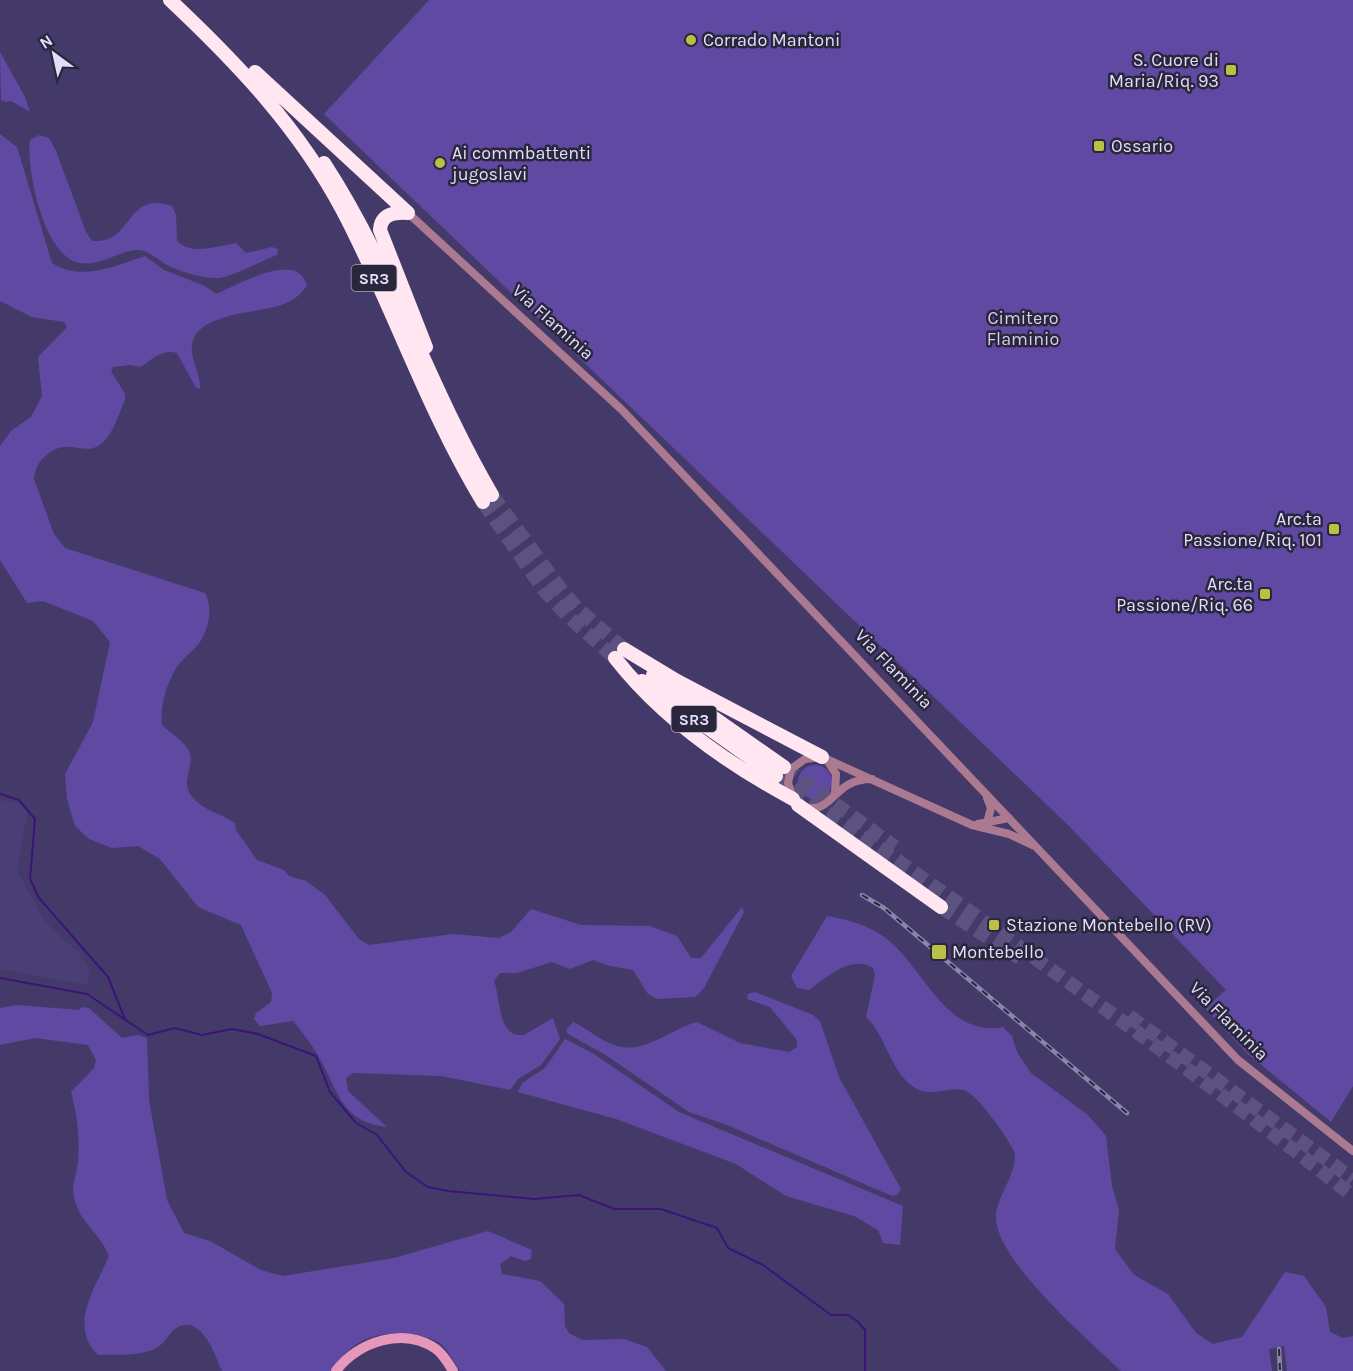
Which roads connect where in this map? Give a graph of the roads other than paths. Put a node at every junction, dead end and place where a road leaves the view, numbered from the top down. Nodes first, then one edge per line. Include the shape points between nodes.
1 (170, 0) edge
2 (178, 0) edge
3 (255, 72) junction
4 (408, 213) junction
5 (439, 398) junction
6 (620, 653) junction
7 (822, 757) junction
8 (780, 772) tunnel mouth
9 (872, 779) junction
10 (983, 792) junction
11 (833, 797) junction
12 (796, 802) junction
13 (1012, 820) junction
14 (987, 823) junction
15 (972, 825) junction
16 (993, 830) junction
17 (1036, 846) junction
18 (941, 907) tunnel mouth
19 (1353, 1150) edge
20 (336, 1371) edge
21 (453, 1371) edge

1 - 5 highway, SR3 via 268,99 302,144 360,245 457,457 488,499
2 - 3 highway, SR3
3 - 4 highway
3 - 5 highway, SR3 via 304,132 337,182 367,237
4 - 5 highway via 396,212 386,217 380,230 436,375
4 - 10 street, Via Flaminia via 622,410
6 - 7 highway
6 - 8 highway, SR3
6 - 12 highway via 645,695 673,720
7 - 9 street
7 - 11 street via 836,774
7 - 12 street via 805,759 791,769 788,783
9 - 11 street via 851,781
9 - 15 street
10 - 13 street, Via Flaminia
10 - 14 street via 991,808
11 - 12 street via 816,808
12 - 18 highway
13 - 14 street
13 - 16 street
13 - 17 street, Via Flaminia
14 - 15 street
15 - 16 street
16 - 17 street
17 - 19 street, Via Flaminia via 1238,1060
20 - 21 street via 364,1346 402,1339 430,1346

